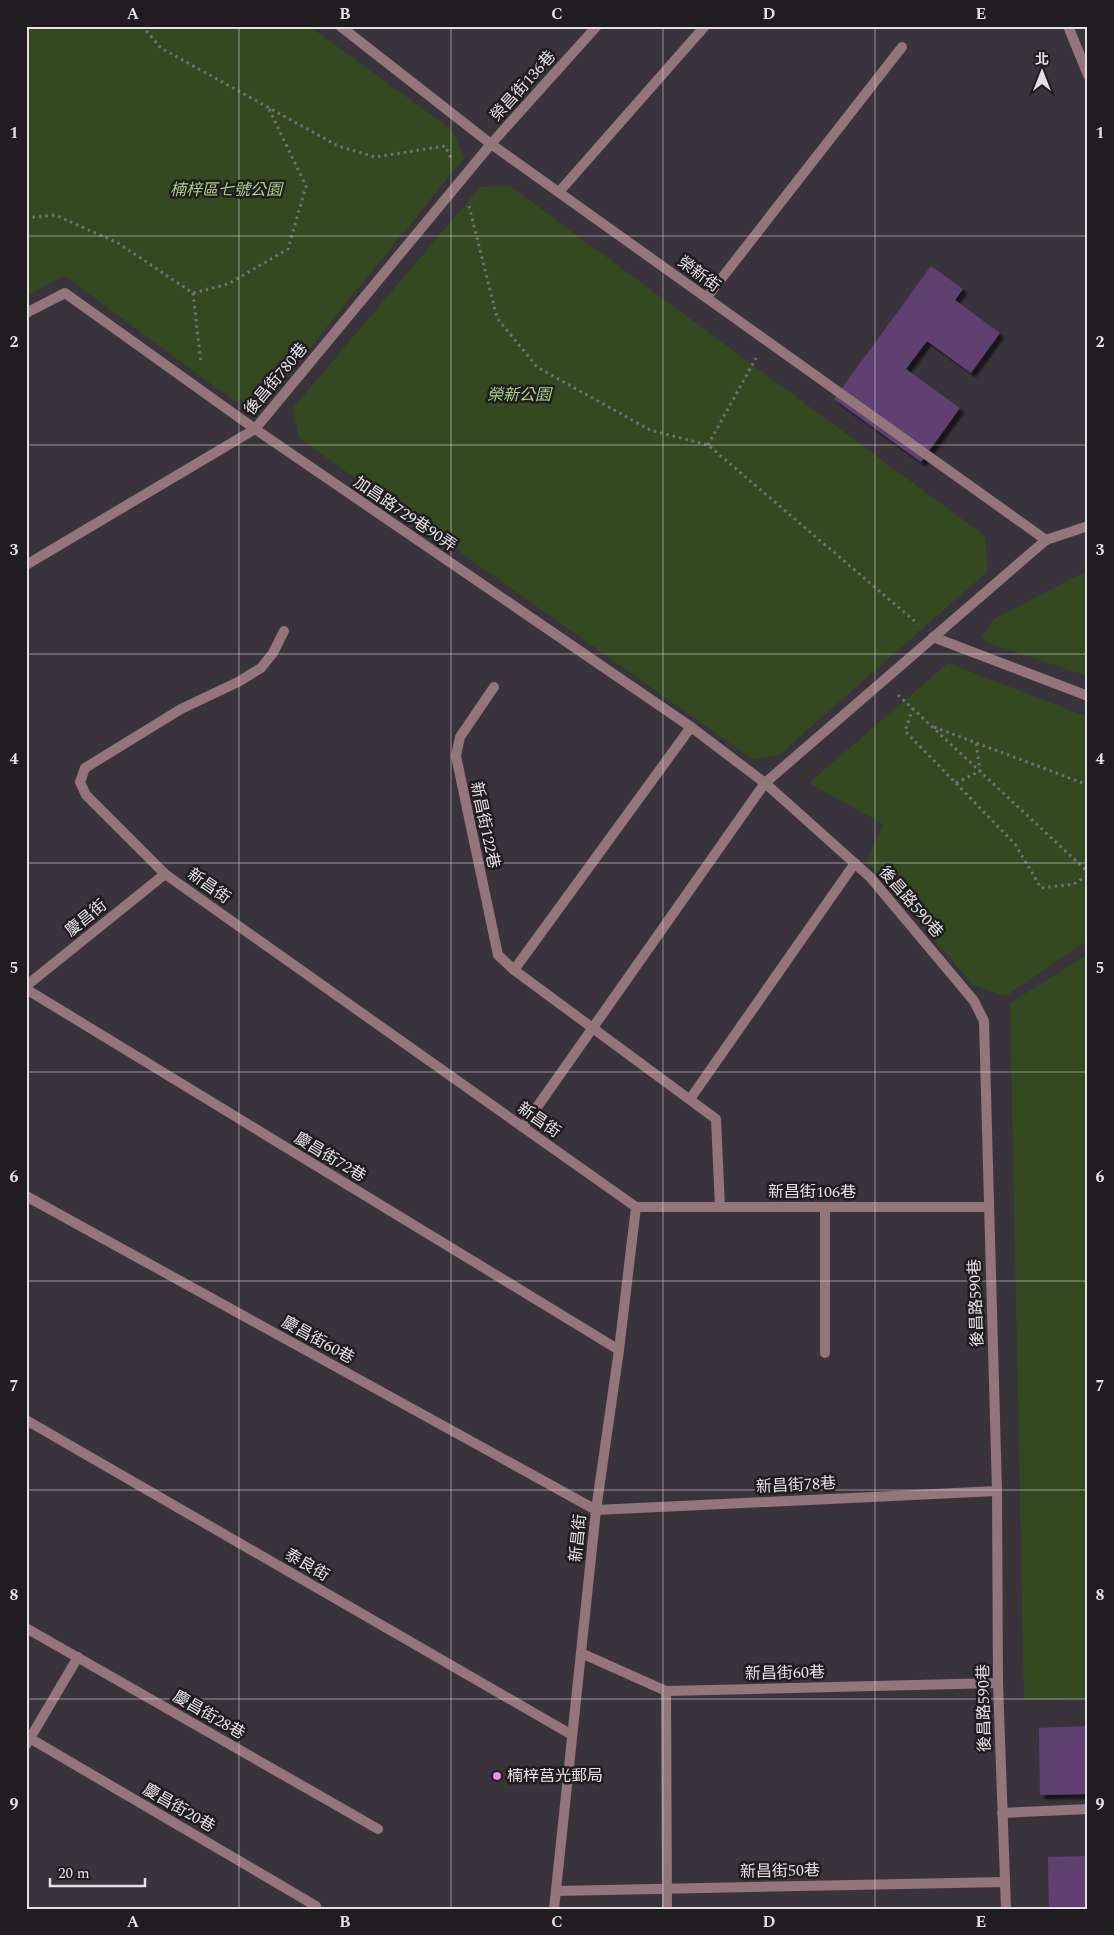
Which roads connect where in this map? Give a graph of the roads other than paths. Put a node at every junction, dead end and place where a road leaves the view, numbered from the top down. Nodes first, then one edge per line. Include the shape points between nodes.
1 (340, 26) edge
2 (597, 26) edge
3 (705, 26) edge
4 (1068, 26) edge
5 (902, 47) dead end
6 (1088, 75) edge
7 (491, 144) junction
8 (559, 192) junction
9 (707, 297) junction
10 (26, 313) edge
11 (254, 429) junction
12 (1088, 526) edge
13 (1046, 540) junction
14 (26, 565) edge
15 (284, 631) dead end
16 (933, 638) junction
17 (494, 687) dead end
18 (1088, 696) edge
19 (691, 727) junction
20 (765, 783) junction
21 (855, 864) junction
22 (165, 874) junction
23 (514, 970) junction
24 (26, 987) edge
25 (593, 1028) junction
26 (690, 1099) junction
27 (523, 1127) junction
28 (26, 1196) edge
29 (636, 1207) junction
30 (720, 1207) junction
31 (825, 1207) junction
32 (988, 1207) junction
33 (619, 1350) junction
34 (825, 1353) dead end
35 (26, 1420) edge
36 (997, 1491) junction
37 (596, 1510) junction
38 (26, 1628) edge
39 (581, 1653) junction
40 (78, 1657) junction
41 (998, 1683) junction
42 (666, 1691) junction
43 (572, 1736) junction
44 (28, 1740) edge
45 (1088, 1809) edge
46 (1002, 1812) junction
47 (378, 1829) dead end
48 (1005, 1882) junction
49 (667, 1889) junction
50 (556, 1891) junction
51 (316, 1906) dead end
52 (554, 1909) edge
53 (667, 1909) edge
54 (1006, 1909) edge

1 - 7 street, 榮新街
2 - 7 street, 榮昌街136巷
3 - 8 street
4 - 6 street
5 - 9 street
7 - 8 street, 榮新街
7 - 11 street, 後昌街780巷
8 - 9 street, 榮新街
9 - 13 street, 榮新街
10 - 11 street, 加昌路729巷90弄 via 65,293
11 - 14 street, 後昌街780巷
11 - 19 street, 加昌路729巷90弄
12 - 13 street
13 - 16 street
15 - 22 street, 新昌街 via 261,668 181,709 84,768 80,782 86,795
16 - 18 street
16 - 20 street
17 - 23 street, 新昌街122巷 via 460,737 456,756 495,947 498,955
19 - 20 street, 加昌路729巷90弄
19 - 23 street
20 - 21 street, 後昌路590巷
20 - 25 street
21 - 26 street
21 - 32 street, 後昌路590巷 via 870,877 974,1001 984,1021
22 - 24 street, 慶昌街
22 - 27 street, 新昌街
23 - 25 street, 新昌街122巷
24 - 33 street, 慶昌街72巷
25 - 26 street, 新昌街122巷
25 - 27 street
26 - 30 street, 新昌街122巷 via 716,1119
27 - 29 street, 新昌街
28 - 37 street, 慶昌街60巷
29 - 30 street, 新昌街106巷
29 - 33 street, 新昌街
30 - 31 street, 新昌街106巷
31 - 32 street, 新昌街106巷
31 - 34 street
32 - 36 street, 後昌路590巷
33 - 37 street, 新昌街
35 - 43 street, 泰良街
36 - 37 street, 新昌街78巷
36 - 41 street, 後昌路590巷
37 - 39 street, 新昌街
38 - 40 street, 慶昌街28巷
39 - 42 street, 新昌街60巷
39 - 43 street, 新昌街
40 - 44 street
40 - 47 street, 慶昌街28巷
41 - 42 street, 新昌街60巷
41 - 46 street, 後昌路590巷
42 - 49 street
43 - 50 street, 新昌街
44 - 51 street, 慶昌街20巷
45 - 46 street
46 - 48 street, 後昌路590巷
48 - 49 street, 新昌街50巷
48 - 54 street, 後昌路590巷
49 - 50 street, 新昌街50巷
49 - 53 street
50 - 52 street, 新昌街

